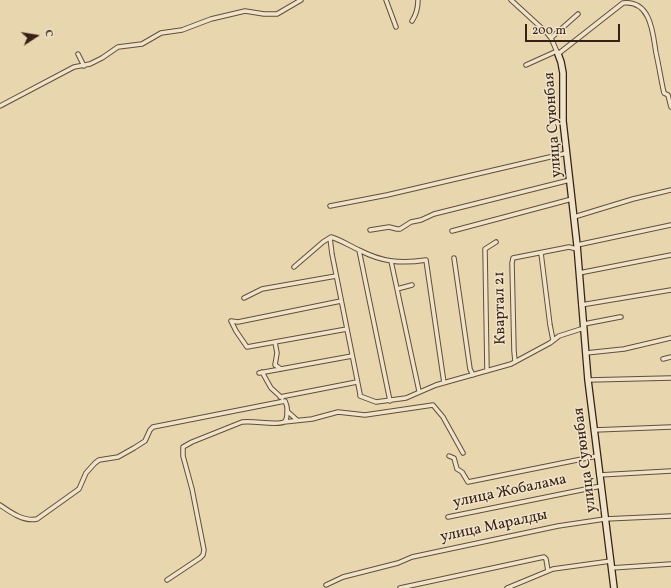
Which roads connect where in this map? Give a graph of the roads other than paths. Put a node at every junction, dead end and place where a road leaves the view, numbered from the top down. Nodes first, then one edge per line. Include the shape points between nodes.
1 (301, 0) edge
2 (386, 0) edge
3 (418, 0) edge
4 (628, 0) edge
5 (512, 1) edge
6 (578, 14) dead end
7 (412, 20) dead end
8 (396, 27) dead end
9 (551, 38) junction
10 (557, 53) junction
11 (78, 54) dead end
12 (526, 65) dead end
13 (84, 66) junction
14 (670, 96) edge
15 (0, 106) edge
16 (671, 107) edge
17 (567, 153) junction
18 (570, 180) junction
19 (671, 190) edge
20 (572, 199) junction
21 (330, 206) dead end
22 (574, 216) junction
23 (671, 225) edge
24 (370, 230) dead end
25 (452, 231) dead end
26 (330, 238) junction
27 (496, 242) dead end
28 (577, 247) junction
29 (359, 250) junction
30 (541, 253) junction
31 (671, 256) edge
32 (454, 258) dead end
33 (391, 261) junction
34 (294, 267) dead end
35 (579, 273) junction
36 (336, 276) junction
37 (412, 286) dead end
38 (406, 287) junction
39 (396, 289) junction
40 (671, 290) edge
41 (398, 295) junction
42 (244, 298) dead end
43 (341, 301) junction
44 (581, 305) junction
45 (621, 317) dead end
46 (584, 326) junction
47 (347, 328) junction
48 (671, 338) edge
49 (553, 340) junction
50 (274, 342) junction
51 (586, 353) junction
52 (352, 356) junction
53 (671, 357) edge
54 (663, 359) dead end
55 (515, 361) junction
56 (281, 369) junction
57 (486, 371) junction
58 (473, 375) junction
59 (671, 378) edge
60 (588, 380) junction
61 (357, 382) junction
62 (444, 383) junction
63 (419, 392) junction
64 (280, 397) junction
65 (285, 401) junction
66 (390, 401) junction
67 (288, 411) junction
68 (297, 420) junction
69 (284, 422) junction
70 (671, 427) edge
71 (594, 430) junction
72 (463, 452) dead end
73 (449, 456) dead end
74 (597, 456) junction
75 (671, 471) edge
76 (599, 475) junction
77 (601, 486) junction
78 (0, 505) edge
79 (671, 516) edge
80 (448, 517) dead end
81 (605, 519) junction
82 (610, 561) junction
83 (671, 564) edge
84 (612, 568) junction
85 (548, 571) junction
86 (167, 580) dead end
87 (326, 585) dead end
88 (400, 588) edge
89 (507, 588) edge
90 (614, 588) edge

1 - 13 street via 277,14 245,11 211,19 182,30 161,33 142,44 118,47
2 - 8 street
3 - 7 street
4 - 10 street
4 - 14 street via 641,6 650,17 664,93
5 - 9 street, улица Суюнбая
6 - 9 street
9 - 10 street, улица Суюнбая
10 - 12 street
10 - 17 street, улица Суюнбая via 563,73 562,100
11 - 13 street
13 - 15 street via 71,68
14 - 16 street
17 - 18 street, улица Суюнбая
17 - 21 street
18 - 20 street, улица Суюнбая
18 - 24 street via 434,214 421,220 414,220 400,229 388,227
19 - 22 street
20 - 22 street, улица Суюнбая
20 - 25 street
22 - 28 street, улица Суюнбая
23 - 28 street
26 - 29 street
26 - 34 street
26 - 36 street
27 - 57 street via 485,249
28 - 30 street
28 - 35 street, улица Суюнбая
29 - 33 street
29 - 66 street
30 - 49 street
30 - 55 street, Квартал 21 via 513,258
31 - 35 street
32 - 58 street
33 - 39 street
33 - 62 street via 427,261
35 - 44 street, улица Суюнбая
36 - 42 street via 262,289
36 - 43 street
37 - 38 street
38 - 39 street
38 - 41 street
39 - 41 street
40 - 44 street
41 - 63 street
43 - 47 street
43 - 50 street via 238,322 231,321 247,347
44 - 46 street, улица Суюнбая
45 - 46 street
46 - 49 street
46 - 51 street, улица Суюнбая
47 - 50 street
47 - 52 street
48 - 51 street
49 - 55 street
50 - 56 street via 277,353 275,365
51 - 60 street, улица Суюнбая
52 - 56 street
52 - 61 street
53 - 54 street
55 - 57 street
56 - 64 street via 261,373
57 - 58 street
58 - 62 street
59 - 60 street
60 - 71 street, улица Суюнбая
61 - 64 street
61 - 66 street via 360,396 376,402
62 - 63 street
63 - 66 street
64 - 65 street
65 - 67 street
65 - 78 street via 151,428 145,441 118,457 95,463 88,469 79,489 37,519 23,518
67 - 68 street
67 - 69 street
68 - 69 street
68 - 72 street via 338,412 365,414 433,405
69 - 86 street via 242,422 183,447 204,550 200,558
70 - 71 street
71 - 74 street, улица Суюнбая
73 - 74 street via 454,458 457,469 468,482
74 - 76 street, улица Суюнбая
75 - 76 street
76 - 77 street, улица Суюнбая
77 - 80 street, улица Жобалама
77 - 81 street, улица Суюнбая
79 - 81 street, улица Маралды
81 - 82 street, улица Суюнбая
81 - 87 street, улица Маралды via 551,527 412,556 398,563
82 - 84 street, улица Суюнбая
82 - 85 street
83 - 84 street
84 - 90 street, улица Суюнбая
85 - 88 street via 544,557
85 - 89 street

